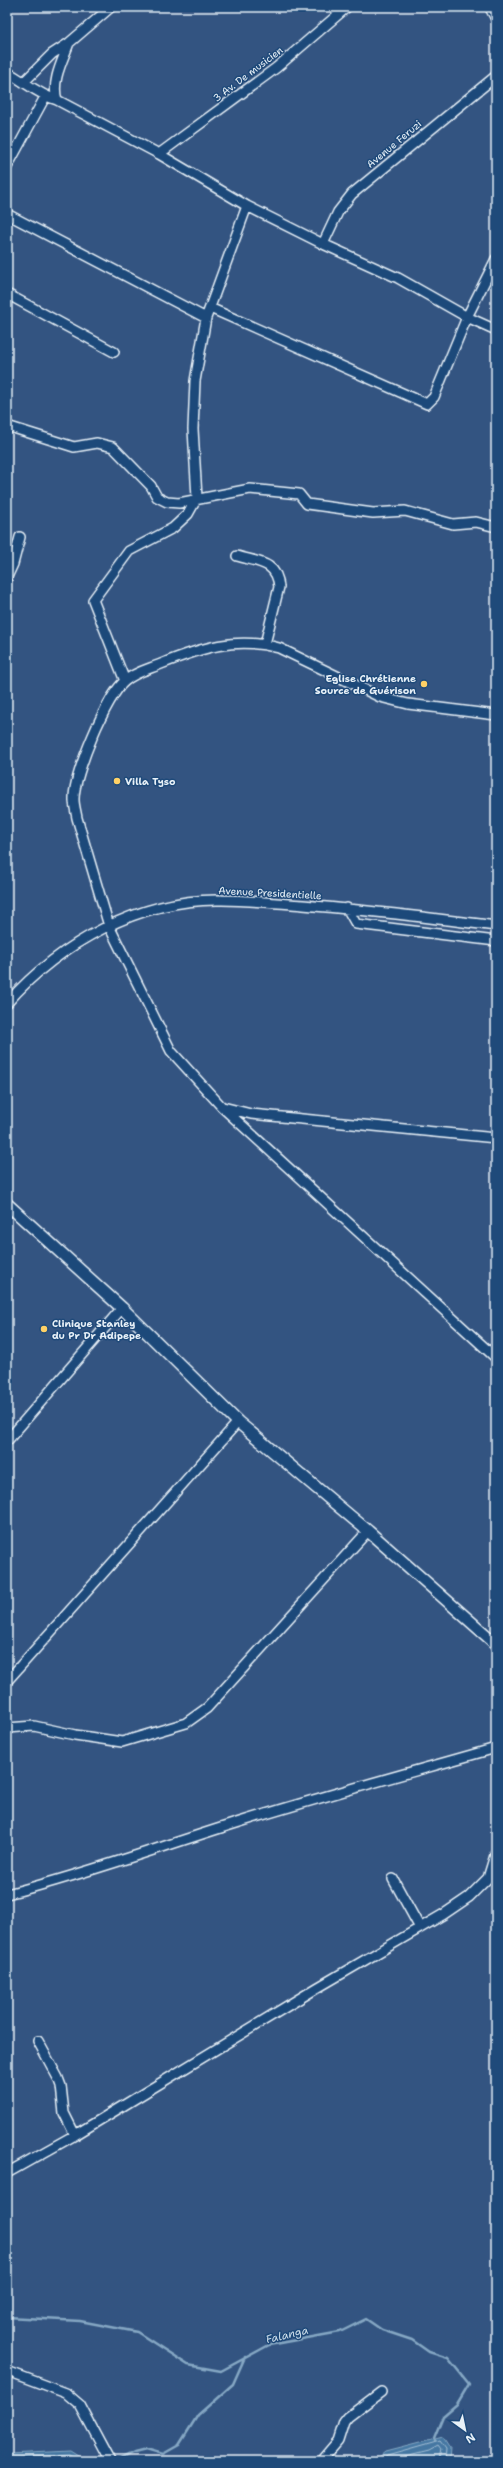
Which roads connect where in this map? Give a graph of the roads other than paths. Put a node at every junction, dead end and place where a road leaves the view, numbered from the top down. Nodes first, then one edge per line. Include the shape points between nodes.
1 (111, 7) edge
2 (348, 7) edge
3 (490, 8) dead end
4 (496, 19) edge
5 (69, 43) junction
6 (7, 72) edge
7 (496, 76) edge
8 (25, 81) junction
9 (45, 97) junction
10 (57, 100) junction
11 (159, 154) junction
12 (7, 167) edge
13 (247, 206) junction
14 (7, 214) edge
15 (323, 244) junction
16 (496, 259) edge
17 (7, 294) edge
18 (210, 308) junction
19 (468, 317) junction
20 (206, 318) junction
21 (496, 330) edge
22 (114, 352) dead end
23 (7, 426) edge
24 (197, 498) junction
25 (496, 527) edge
26 (20, 537) dead end
27 (237, 556) dead end
28 (7, 577) edge
29 (265, 644) junction
30 (125, 681) junction
31 (496, 715) edge
32 (347, 908) junction
33 (109, 926) junction
34 (496, 926) edge
35 (496, 941) edge
36 (7, 1003) edge
37 (222, 1107) junction
38 (496, 1138) edge
39 (7, 1204) edge
40 (122, 1308) junction
41 (496, 1358) edge
42 (238, 1422) junction
43 (7, 1441) edge
44 (368, 1531) junction
45 (496, 1644) edge
46 (7, 1681) edge
47 (7, 1728) edge
48 (496, 1748) edge
49 (496, 1852) edge
50 (393, 1879) dead end
51 (7, 1894) edge
52 (420, 1928) junction
53 (38, 2041) dead end
54 (75, 2135) junction
55 (7, 2173) edge
56 (7, 2371) edge
57 (381, 2392) dead end
58 (110, 2461) edge
59 (321, 2461) edge

1 - 5 street
2 - 11 street, 3 Av. De musicien via 276,68
3 - 4 street
5 - 8 street via 52,54
5 - 10 street via 58,73 55,93
6 - 8 street
7 - 15 street, Avenue Feruzi via 352,194 338,212
8 - 9 street
9 - 10 street
9 - 12 street
10 - 11 street
11 - 13 street
13 - 15 street
13 - 18 street
14 - 20 street
15 - 19 street via 398,278
16 - 19 street
17 - 22 street
18 - 19 street via 424,404 434,397
18 - 20 street
19 - 21 street
20 - 24 street via 195,381 193,429
23 - 24 street via 74,447 97,442 113,447 151,486 157,497 167,502 179,503
24 - 25 street via 250,489 299,494 307,504 373,512 405,511 452,524 476,522
24 - 30 street via 188,514 173,528 129,551 93,600
26 - 28 street
27 - 29 street via 269,565 276,571 279,579
29 - 30 street via 219,644 200,648
29 - 31 street via 279,648 380,696 408,704
30 - 33 street via 116,690 92,739 76,785 74,800
32 - 33 street, Avenue Presidentielle via 221,900 155,909
32 - 34 street, Avenue Presidentielle
32 - 35 street via 356,924
33 - 36 street, Avenue Presidentielle via 78,941 56,956 34,974
33 - 37 street via 171,1051
37 - 38 street via 251,1114
37 - 41 street
39 - 40 street
40 - 42 street
40 - 43 street
42 - 44 street
42 - 46 street
44 - 45 street
44 - 47 street via 207,1708 186,1723 122,1742 75,1736 34,1726
48 - 51 street via 315,1799 67,1879
49 - 52 street via 488,1878 469,1897
50 - 52 street
52 - 54 street
53 - 54 street via 58,2078 64,2113
54 - 55 street
56 - 58 street via 66,2394 80,2406
57 - 59 street via 348,2417 338,2441

